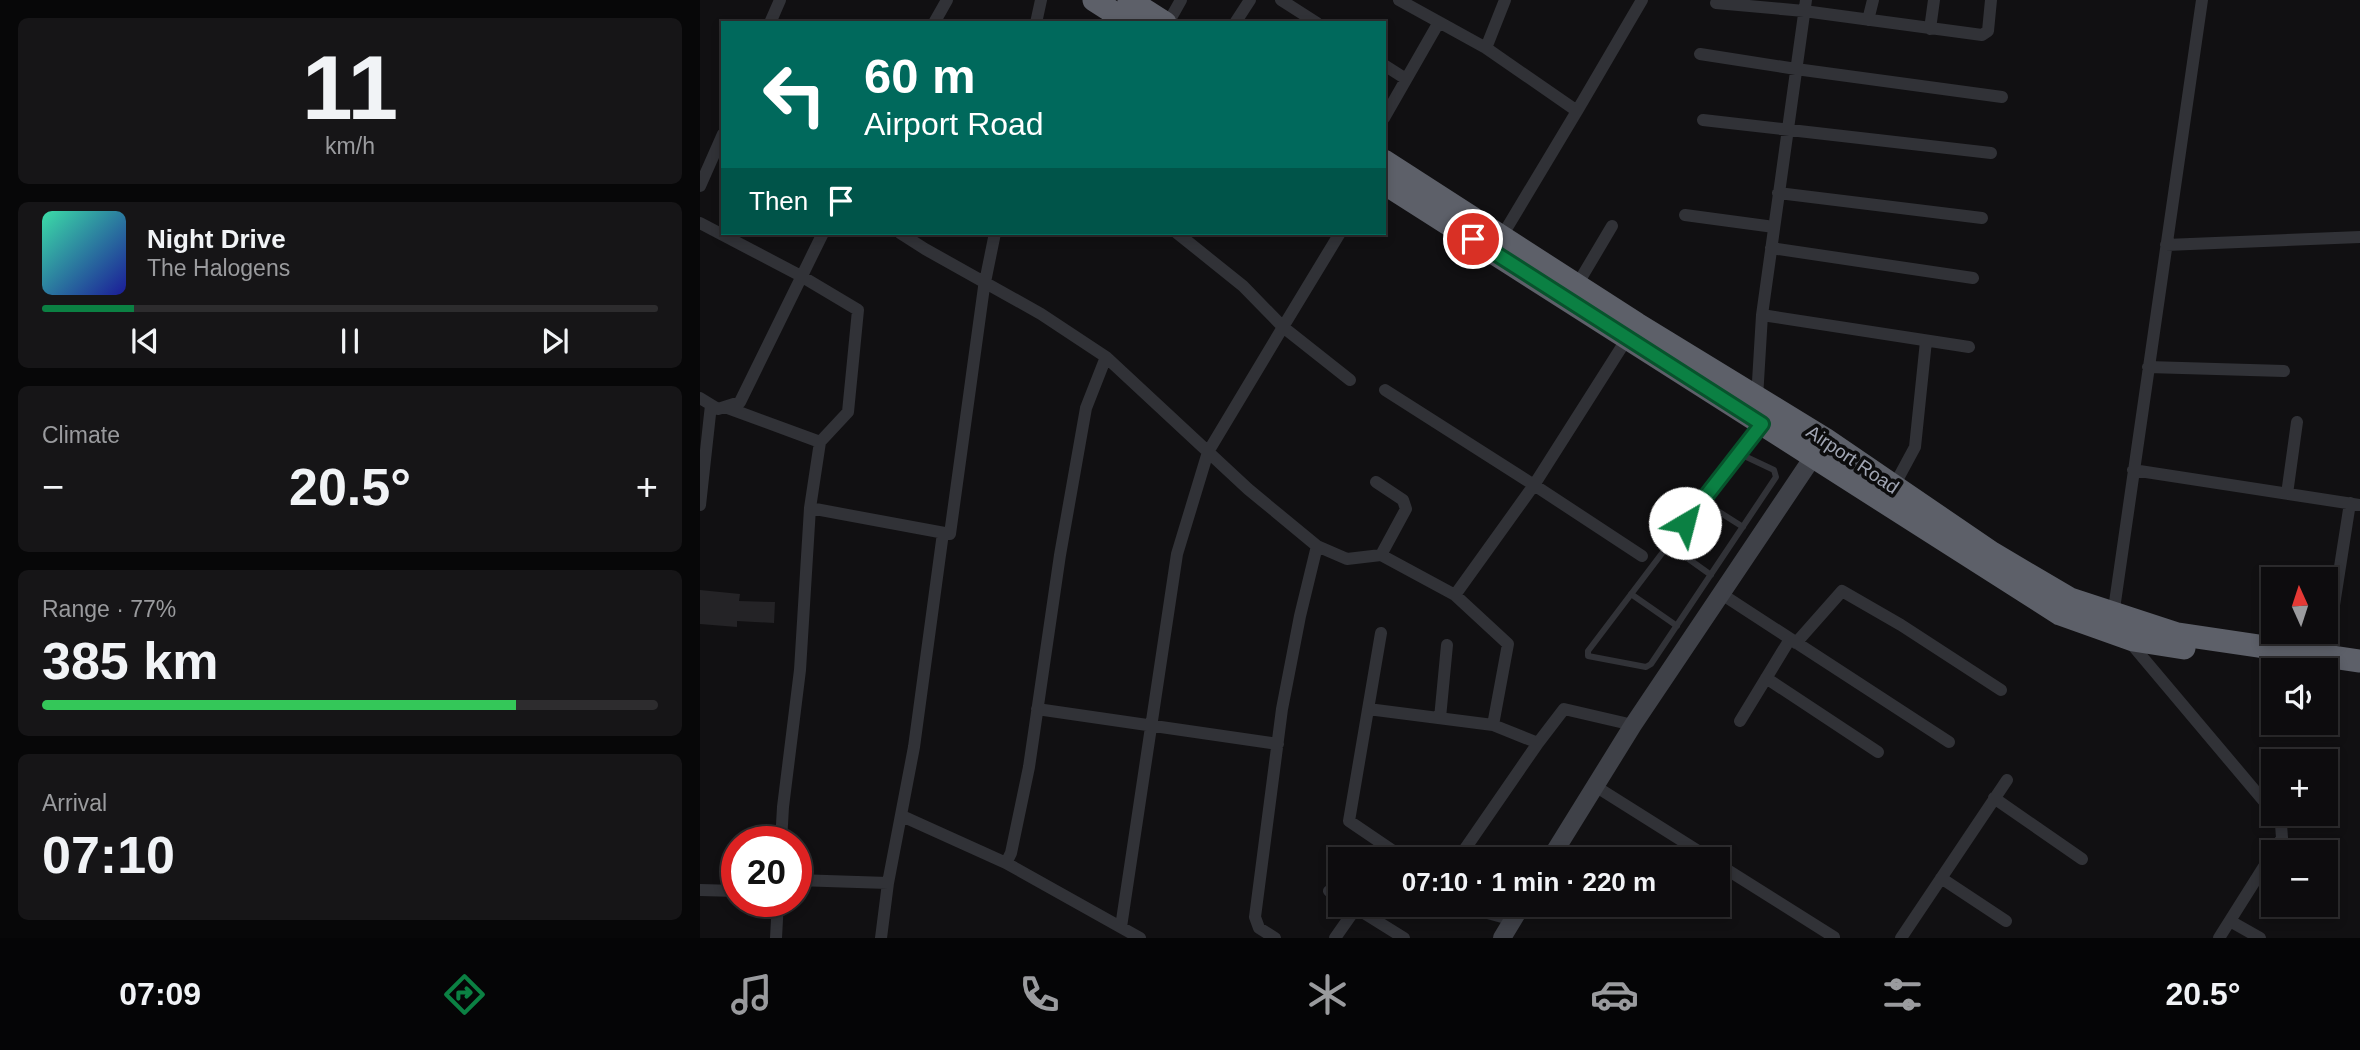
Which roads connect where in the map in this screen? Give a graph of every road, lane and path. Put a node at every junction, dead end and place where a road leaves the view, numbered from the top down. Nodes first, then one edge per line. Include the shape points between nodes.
1 (780, 0) edge
2 (947, 0) edge
3 (1041, 0) edge
4 (1094, 0) edge
5 (1129, 0) edge
6 (1181, 0) edge
7 (1250, 0) edge
8 (1281, 0) edge
9 (1399, 0) edge
10 (1505, 0) edge
11 (1642, 0) edge
12 (1872, 0) edge
13 (1934, 0) edge
14 (1991, 0) edge
15 (2202, 0) edge
16 (1716, 3) dead end
17 (1805, 5) edge
18 (1868, 20) junction
19 (771, 21) edge
20 (935, 21) edge
21 (1036, 21) edge
22 (1127, 21) edge
23 (1164, 21) edge
24 (1168, 21) edge
25 (1236, 21) edge
26 (1314, 21) edge
27 (1439, 22) junction
28 (1930, 29) junction
29 (1486, 48) junction
30 (1700, 54) dead end
31 (1386, 66) edge
32 (1796, 69) junction
33 (1406, 79) junction
34 (2002, 97) dead end
35 (1577, 111) junction
36 (1386, 114) edge
37 (1703, 120) dead end
38 (1787, 130) junction
39 (721, 139) edge
40 (1990, 153) dead end
41 (1386, 162) edge
42 (1386, 184) edge
43 (700, 186) edge
44 (1778, 193) junction
45 (1685, 215) dead end
46 (1982, 218) dead end
47 (700, 223) edge
48 (1612, 226) dead end
49 (1774, 227) junction
50 (721, 234) edge
51 (723, 235) edge
52 (822, 235) edge
53 (903, 235) edge
54 (995, 235) edge
55 (1179, 235) edge
56 (1339, 235) edge
57 (1502, 236) junction
58 (2360, 237) edge
59 (2166, 245) junction
60 (1771, 248) junction
61 (802, 276) junction
62 (1973, 278) dead end
63 (985, 282) junction
64 (1577, 285) junction
65 (1762, 315) junction
66 (1283, 327) junction
67 (1628, 337) junction
68 (1926, 341) junction
69 (1969, 347) dead end
70 (1106, 357) junction
71 (2148, 367) junction
72 (2284, 371) dead end
73 (1350, 380) dead end
74 (1385, 390) dead end
75 (1757, 398) junction
76 (706, 401) edge
77 (725, 407) junction
78 (2297, 422) dead end
79 (1762, 424) junction
80 (821, 442) junction
81 (1819, 448) junction
82 (1208, 452) junction
83 (1738, 453) junction
84 (2133, 470) junction
85 (1376, 482) dead end
86 (1534, 485) junction
87 (1894, 486) junction
88 (2287, 494) junction
89 (1702, 501) junction
90 (2355, 504) edge
91 (700, 505) edge
92 (810, 508) junction
93 (1743, 527) junction
94 (943, 533) junction
95 (1669, 545) junction
96 (1317, 546) junction
97 (1381, 555) junction
98 (1642, 556) dead end
99 (1711, 575) junction
100 (1720, 593) junction
101 (1631, 594) junction
102 (1455, 595) junction
103 (2112, 614) junction
104 (1677, 626) junction
105 (1381, 633) dead end
106 (2126, 637) junction
107 (1793, 641) junction
108 (1447, 645) dead end
109 (2271, 658) edge
110 (2292, 658) edge
111 (2327, 658) edge
112 (2360, 661) edge
113 (2338, 664) edge
114 (2338, 669) edge
115 (2360, 676) edge
116 (1766, 678) junction
117 (2001, 690) dead end
118 (1037, 709) junction
119 (1368, 709) junction
120 (1440, 718) junction
121 (1740, 721) dead end
122 (1633, 724) junction
123 (1493, 725) junction
124 (1152, 726) junction
125 (1949, 742) dead end
126 (1538, 743) junction
127 (1278, 744) junction
128 (1878, 752) dead end
129 (2007, 779) dead end
130 (1595, 786) junction
131 (1994, 798) junction
132 (2261, 798) edge
133 (902, 816) junction
134 (782, 826) edge
135 (2281, 826) edge
136 (1387, 847) edge
137 (1466, 847) edge
138 (1557, 847) edge
139 (1692, 847) edge
140 (2081, 859) dead end
141 (1006, 863) junction
142 (1730, 871) edge
143 (1941, 878) junction
144 (812, 881) edge
145 (888, 883) junction
146 (700, 890) edge
147 (721, 891) edge
148 (777, 917) edge
149 (1347, 917) edge
150 (1371, 917) edge
151 (1515, 917) edge
152 (2230, 921) junction
153 (2006, 922) dead end
154 (1121, 928) junction
155 (885, 936) edge
156 (1835, 937) edge
157 (776, 938) edge
158 (1140, 938) edge
159 (1275, 938) edge
160 (1335, 938) edge
161 (1404, 938) edge
162 (1502, 938) edge
163 (1902, 938) edge
164 (2219, 938) edge
165 (2260, 938) edge

1 - 19 street
2 - 20 street
3 - 21 street
4 - 22 highway
5 - 23 highway
6 - 24 street
7 - 25 street
8 - 26 street
9 - 27 street
10 - 29 street
11 - 35 street
12 - 18 street
13 - 28 street
14 - 28 street via 1988,31 1982,35
15 - 59 street
16 - 17 street
17 - 18 street
17 - 32 street
18 - 28 street
27 - 29 street
27 - 33 street
29 - 35 street
30 - 32 street
31 - 33 street
32 - 34 street
32 - 38 street
33 - 36 street
35 - 57 street
37 - 38 street
38 - 40 street
38 - 44 street
39 - 43 street
41 - 57 highway, Airport Road
42 - 67 highway, Airport Road
44 - 46 street
44 - 49 street
45 - 49 street
47 - 50 street
48 - 64 street
49 - 60 street
51 - 61 street
52 - 61 street
53 - 63 street
54 - 63 street
55 - 66 street via 1243,286
56 - 66 street
57 - 64 highway, Airport Road
58 - 59 street
59 - 71 street
60 - 62 street
60 - 65 street
61 - 77 street via 740,402
61 - 80 street via 858,310 848,412
63 - 70 street
63 - 94 street via 950,534
64 - 75 highway, Airport Road
65 - 68 street
65 - 75 street
66 - 73 street
66 - 82 street
67 - 79 highway, Airport Road
67 - 86 street
68 - 69 street
68 - 87 street via 1915,447
70 - 82 street
70 - 118 street via 1086,408
71 - 72 street
71 - 84 street
74 - 86 street
75 - 81 highway, Airport Road
76 - 77 street via 718,409
76 - 91 street
77 - 80 street
78 - 88 street
79 - 81 highway, Airport Road
79 - 83 lane
80 - 92 street
81 - 87 highway, Airport Road
81 - 100 street
81 - 106 highway, Airport Road via 2060,614
82 - 96 street
82 - 124 street via 1177,554
83 - 89 lane
83 - 93 lane via 1777,475
84 - 88 street
84 - 103 street
85 - 97 street via 1403,500 1406,509
86 - 98 street
86 - 102 street
87 - 103 highway, Airport Road via 2036,580
88 - 90 street
89 - 93 lane
89 - 95 lane
90 - 111 street
92 - 94 street
92 - 134 street via 800,670
93 - 99 lane
94 - 133 street
95 - 99 lane
95 - 101 lane
96 - 97 street via 1347,559
96 - 127 street via 1297,629
97 - 102 street
99 - 104 lane
100 - 107 street
100 - 122 street
101 - 104 lane
101 - 104 lane via 1588,656 1648,666
102 - 123 street via 1508,644
103 - 106 street
103 - 110 highway, Airport Road via 2177,634
105 - 119 street
106 - 109 highway, Airport Road
106 - 132 street
107 - 116 street
107 - 117 street via 1842,591
107 - 125 street
108 - 120 street
112 - 113 highway, Airport Road
114 - 115 highway, Airport Road
116 - 121 street
116 - 128 street
118 - 124 street
118 - 141 street via 1012,853
119 - 120 street
119 - 136 street via 1349,821
120 - 123 street
122 - 126 street via 1564,709
122 - 130 street
123 - 126 street
124 - 127 street
124 - 154 street
126 - 137 street
127 - 159 street via 1255,918 1259,928
129 - 131 street
130 - 138 street
130 - 139 street
131 - 140 street
131 - 143 street
133 - 141 street
133 - 145 street
135 - 152 street via 2282,838
141 - 154 street
142 - 156 street
143 - 153 street
143 - 163 street
144 - 145 street
145 - 155 street
146 - 147 street
148 - 157 street
149 - 160 street
150 - 161 street
151 - 162 street
152 - 164 street
152 - 165 street
154 - 158 street

